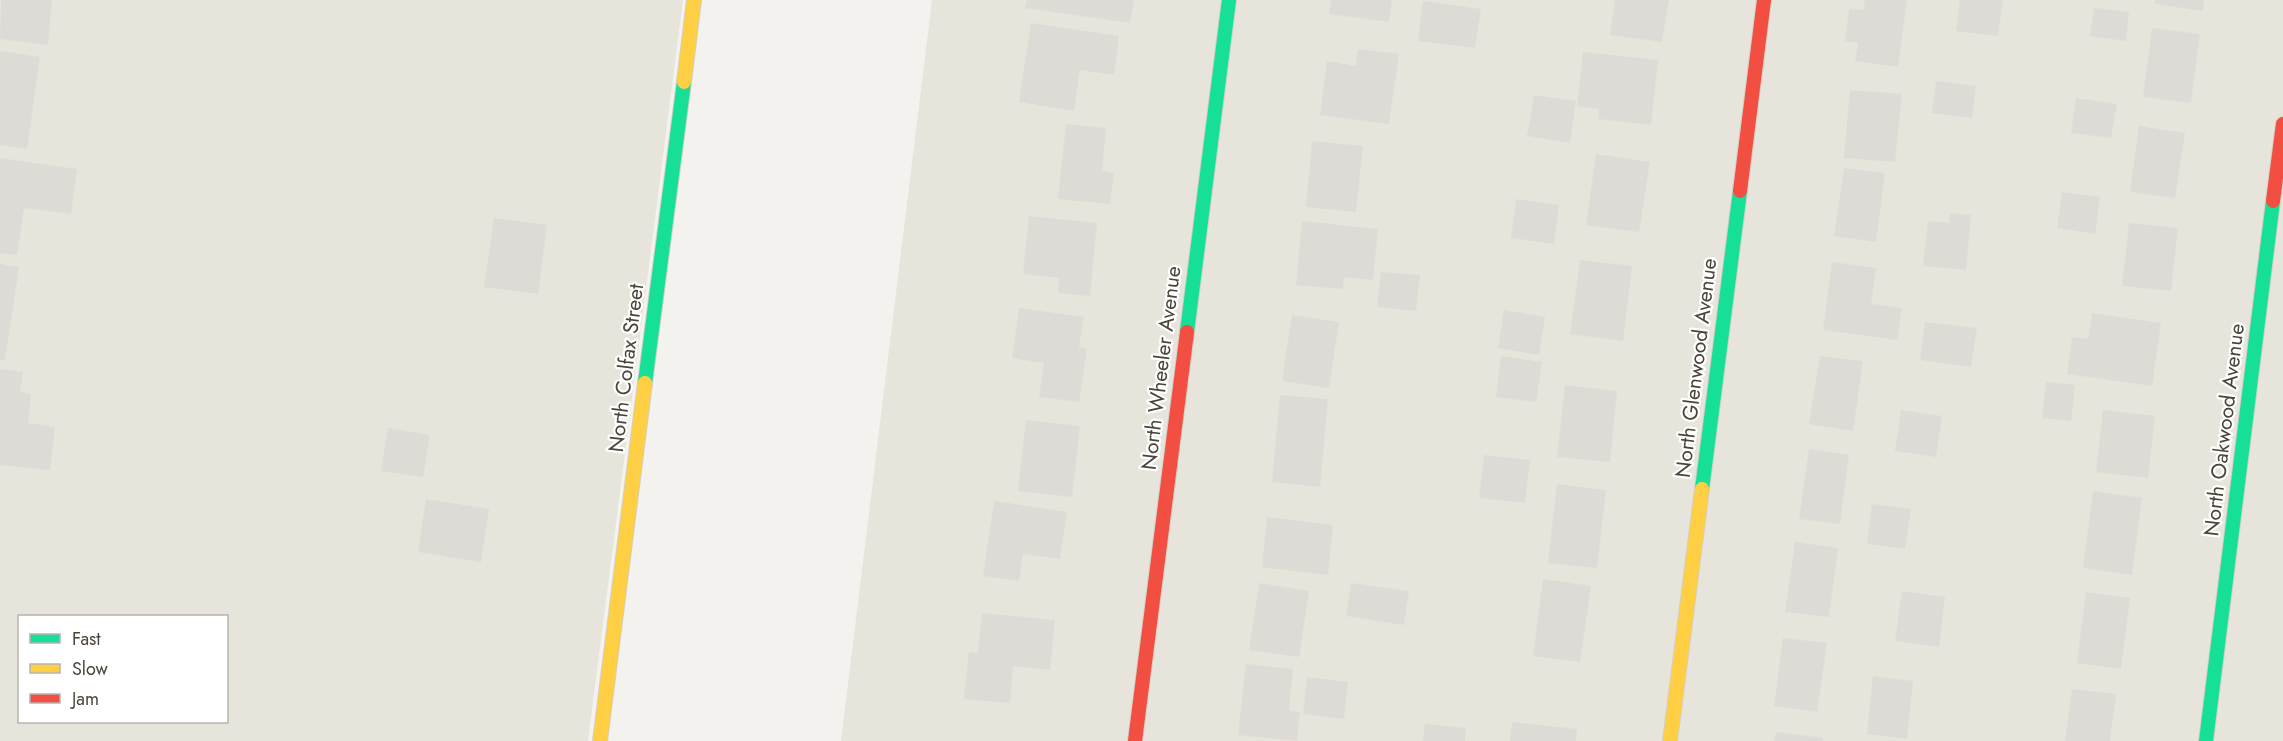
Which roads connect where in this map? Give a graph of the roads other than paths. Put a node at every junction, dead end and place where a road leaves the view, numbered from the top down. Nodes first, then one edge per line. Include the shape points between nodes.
1 (694, 0) edge
2 (1229, 0) edge
3 (1764, 0) edge
4 (2283, 124) edge
5 (600, 741) edge
6 (1135, 741) edge
7 (1670, 741) edge
8 (2206, 741) edge

1 - 5 street, North Colfax Street
2 - 6 street, North Wheeler Avenue
3 - 7 street, North Glenwood Avenue
4 - 8 street, North Oakwood Avenue

